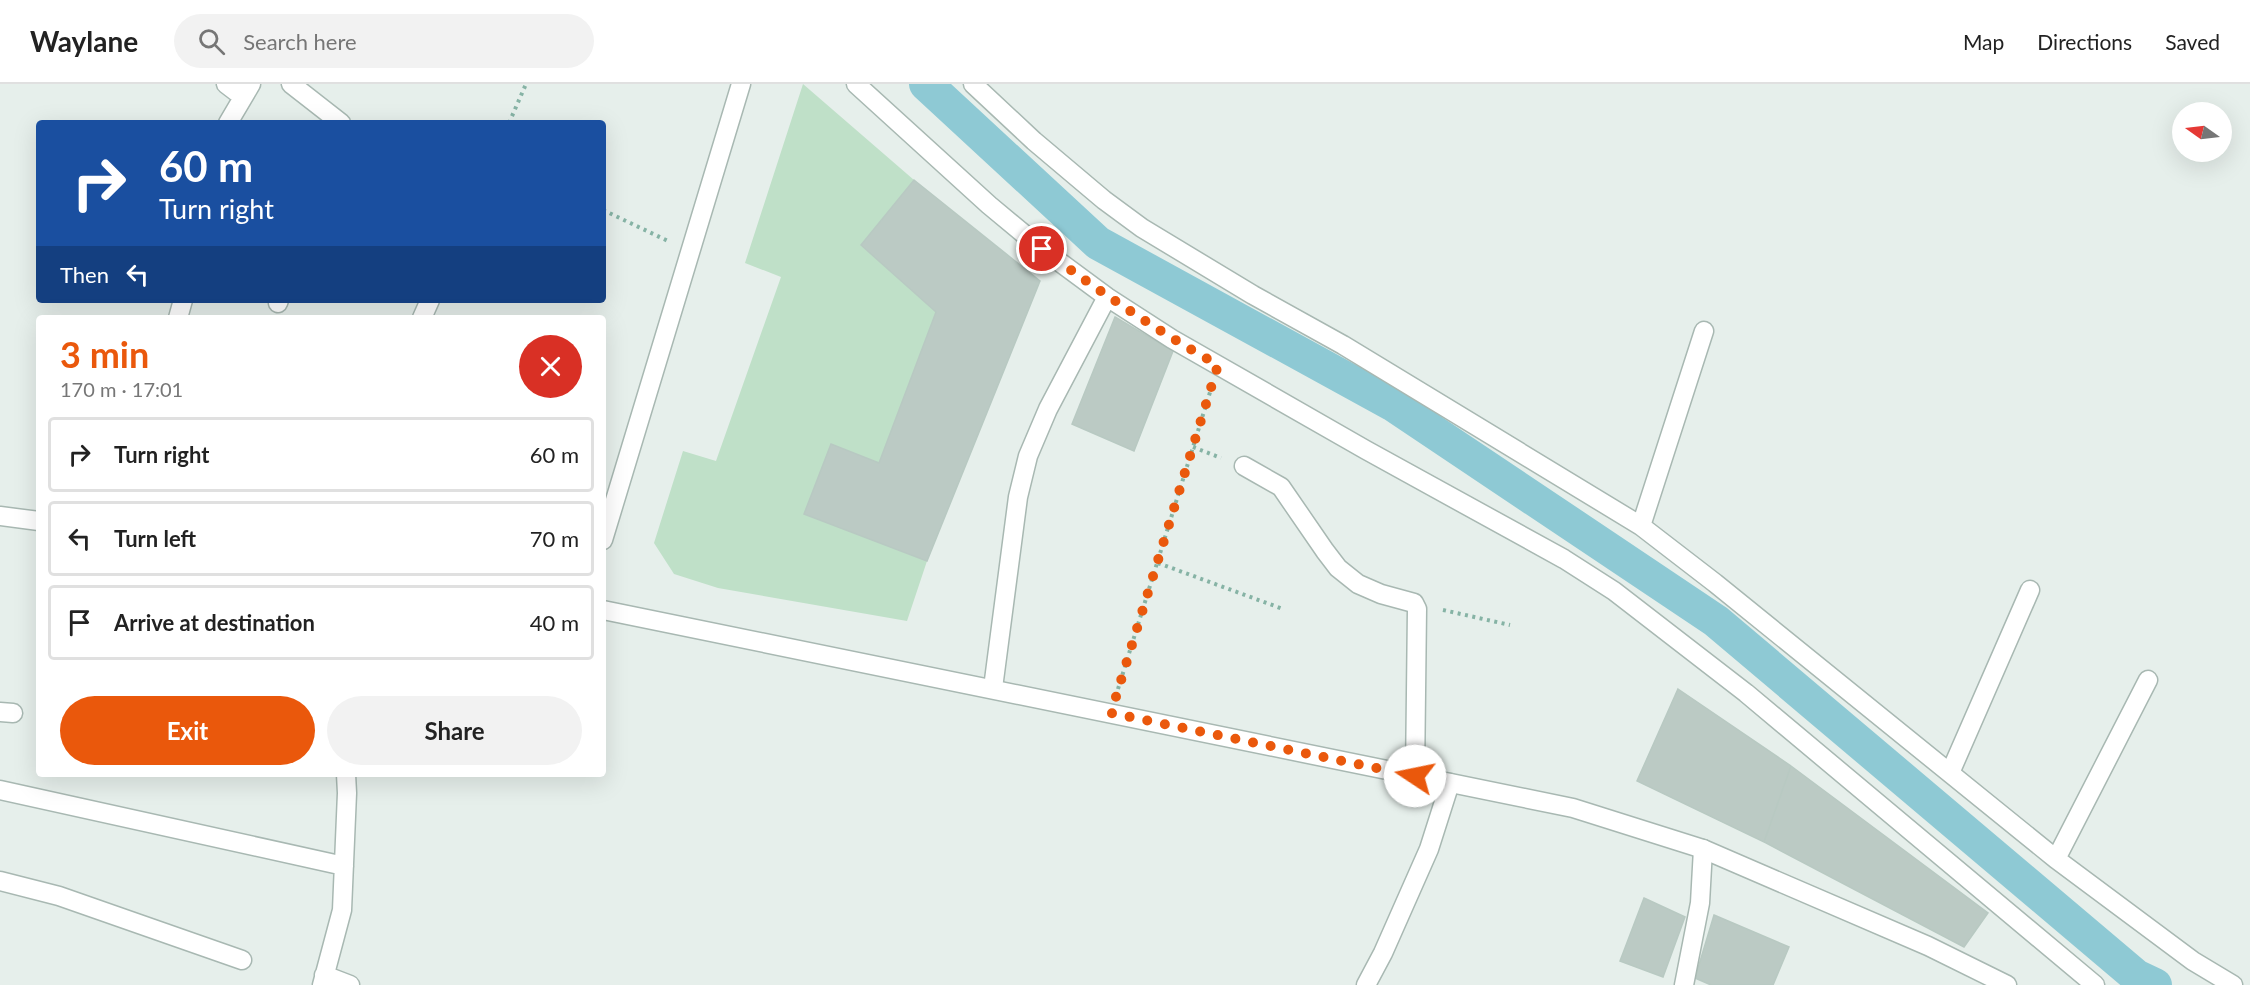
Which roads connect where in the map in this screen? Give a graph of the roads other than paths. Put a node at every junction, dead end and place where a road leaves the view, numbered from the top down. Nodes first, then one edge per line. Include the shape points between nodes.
1 (226, 84) edge
2 (291, 84) edge
3 (741, 84) edge
4 (856, 84) edge
5 (973, 84) edge
6 (247, 90) edge
7 (230, 120) edge
8 (337, 120) edge
9 (1107, 297) junction
10 (1704, 331) dead end
11 (1244, 466) dead end
12 (0, 516) edge
13 (36, 521) edge
14 (1641, 526) junction
15 (606, 530) edge
16 (2030, 590) dead end
17 (606, 611) edge
18 (2148, 681) dead end
19 (993, 688) junction
20 (1950, 773) junction
21 (1415, 776) junction
22 (346, 777) edge
23 (1450, 783) junction
24 (0, 790) edge
25 (1703, 849) junction
26 (2056, 859) junction
27 (344, 866) junction
28 (0, 881) edge
29 (242, 960) dead end
30 (323, 980) edge
31 (350, 985) edge
32 (1366, 985) edge
33 (1684, 985) edge
34 (2007, 985) edge
35 (2095, 985) edge
36 (2233, 985) edge

1 - 6 street
2 - 8 street
3 - 15 street
4 - 9 street via 989,205
5 - 14 street via 1104,200 1142,228
6 - 7 street
9 - 19 street via 1048,409 1028,456 1018,497
9 - 35 street via 1172,339 1564,559 1614,591 1746,693
10 - 14 street
11 - 21 street via 1281,487 1338,568 1358,584 1414,603
12 - 13 street
14 - 20 street
16 - 20 street
17 - 19 street
18 - 26 street
19 - 21 street
20 - 26 street
21 - 23 street
22 - 27 street
23 - 25 street via 1572,808
23 - 32 street via 1429,849
24 - 27 street
25 - 33 street via 1700,903
25 - 34 street via 1929,946
26 - 36 street via 2193,961
27 - 30 street via 342,910
28 - 29 street via 59,896
30 - 31 street

